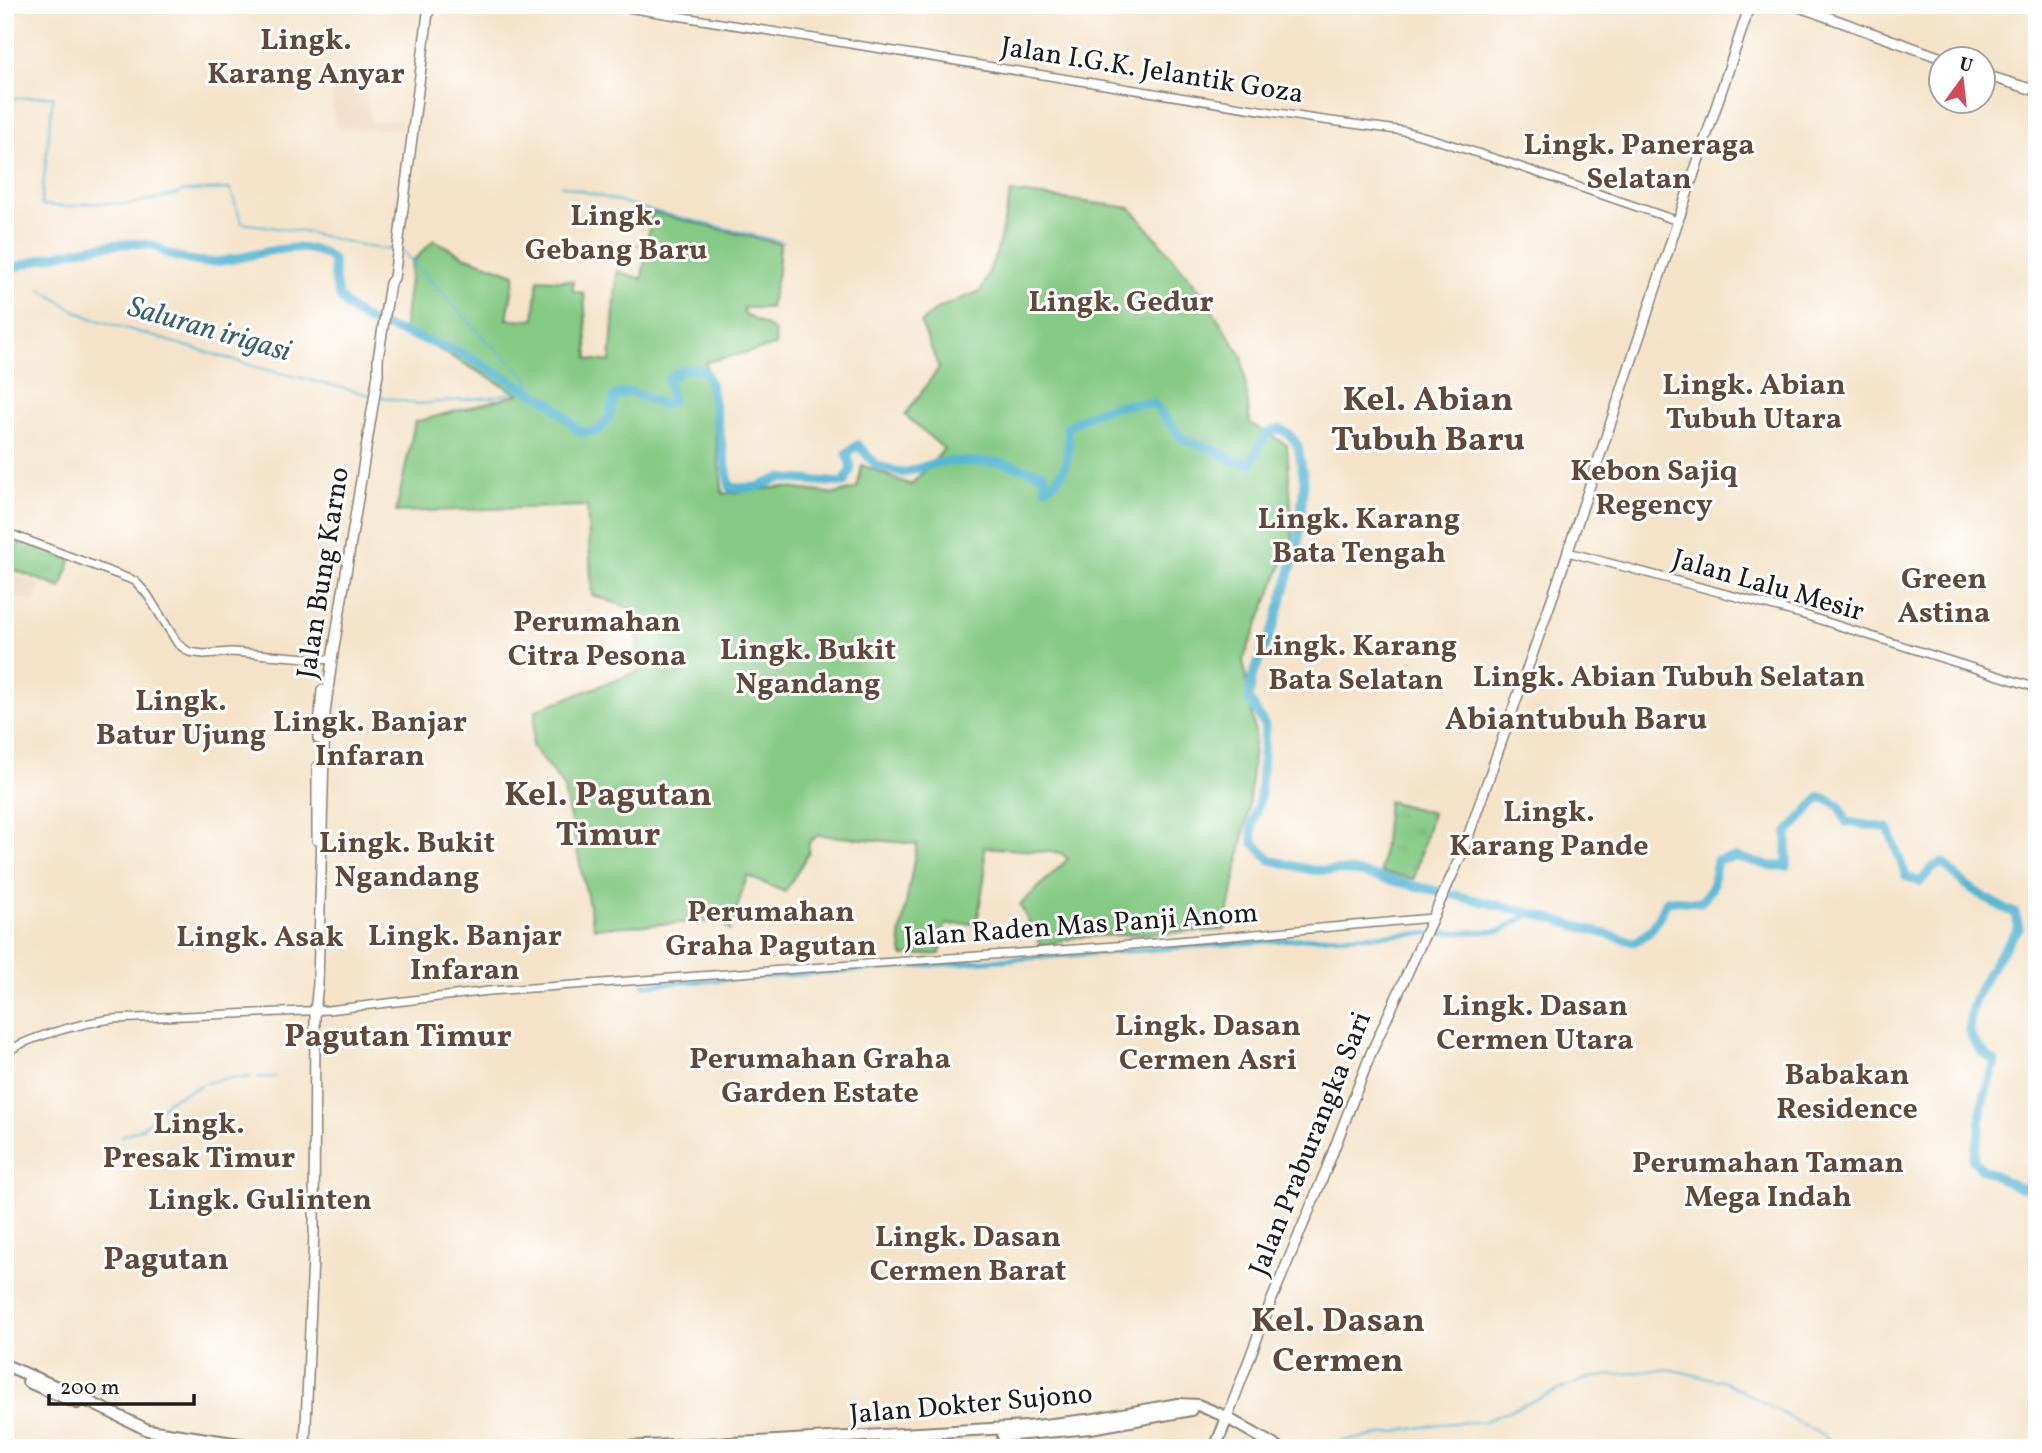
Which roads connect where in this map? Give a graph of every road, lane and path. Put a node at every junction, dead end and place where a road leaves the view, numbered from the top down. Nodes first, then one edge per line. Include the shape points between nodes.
1 (426, 5) edge
2 (609, 5) edge
3 (1750, 5) edge
4 (1794, 5) edge
5 (1926, 52) edge
6 (1996, 78) edge
7 (2037, 91) edge
8 (1678, 221) junction
9 (5, 532) edge
10 (1568, 552) junction
11 (329, 659) junction
12 (2037, 688) edge
13 (320, 781) junction
14 (1428, 927) junction
15 (316, 992) junction
16 (315, 1011) junction
17 (5, 1055) edge
18 (7, 1370) edge
19 (1226, 1421) junction
20 (185, 1442) edge
21 (846, 1442) junction
22 (626, 1447) edge
23 (219, 1448) edge
24 (266, 1448) edge
25 (305, 1448) edge
26 (589, 1448) edge
27 (787, 1448) edge
28 (1215, 1448) edge
29 (1273, 1448) edge
30 (1279, 1448) edge

1 - 11 main road via 394,278
2 - 8 street, Jalan I.G.K. Jelantik Goza via 1405,131
3 - 8 main road, Jalan Praburangka Sari
4 - 5 main road
6 - 7 main road
8 - 10 main road, Jalan Praburangka Sari
9 - 11 street via 135,581 178,644 189,652
10 - 12 street, Jalan Lalu Mesir via 1801,614
10 - 14 main road, Jalan Praburangka Sari via 1493,770
11 - 13 main road via 319,714
13 - 15 main road
13 - 15 main road
14 - 16 street, Jalan Raden Mas Panji Anom via 489,991
14 - 19 main road, Jalan Praburangka Sari via 1371,1053
15 - 16 main road
16 - 17 street, Jalan Raden Mas Panji Anom via 99,1021 23,1043
16 - 25 main road via 314,1233
18 - 20 highway
19 - 21 highway, Jalan Dokter Sujono via 1198,1405 1178,1404 1060,1425
19 - 28 highway
19 - 29 highway
19 - 30 highway
20 - 23 highway
20 - 24 highway
21 - 22 highway, Jalan Dokter Sujono
21 - 27 highway
22 - 26 highway, Jalan Dokter Sujono

